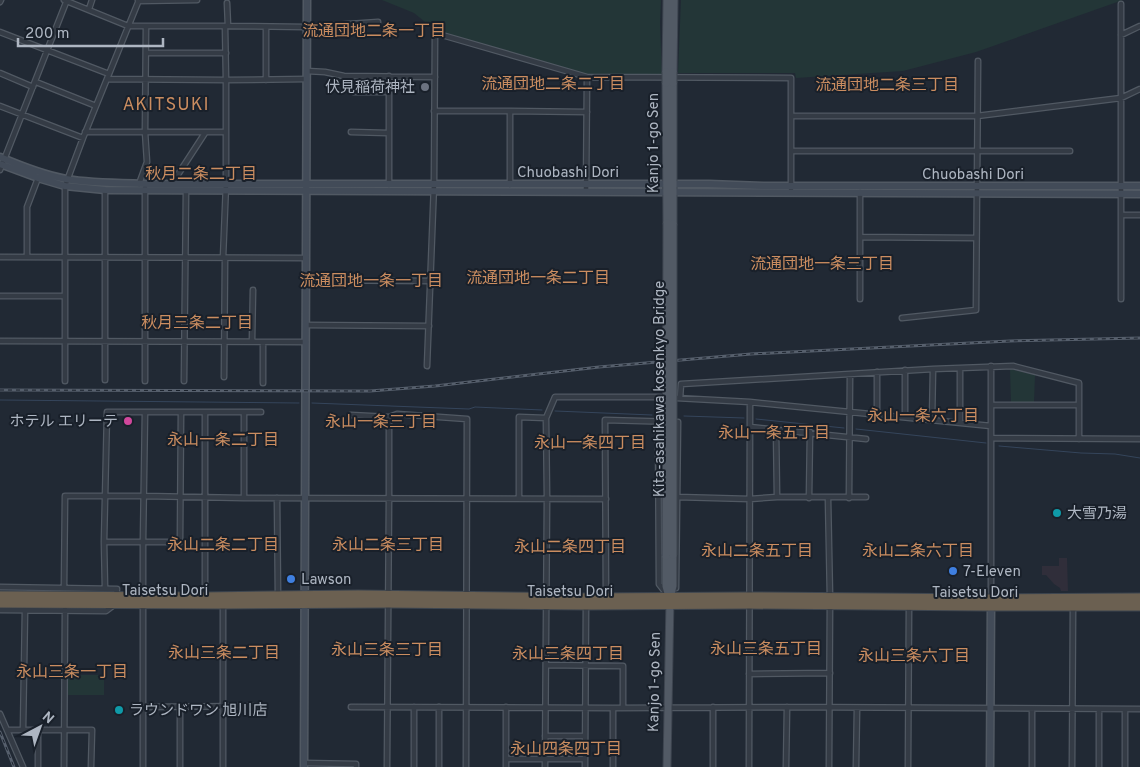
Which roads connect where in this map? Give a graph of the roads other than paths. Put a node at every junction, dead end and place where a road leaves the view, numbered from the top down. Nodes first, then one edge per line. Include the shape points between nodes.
1 (66, 0) edge
2 (92, 0) edge
3 (139, 0) edge
4 (197, 0) edge
5 (307, 0) edge
6 (667, 0) edge
7 (674, 0) edge
8 (227, 3) dead end
9 (1121, 4) dead end
10 (89, 10) junction
11 (378, 22) dead end
12 (128, 26) junction
13 (146, 26) junction
14 (227, 26) junction
15 (1140, 26) edge
16 (266, 27) junction
17 (306, 27) junction
18 (0, 32) edge
19 (1121, 35) junction
20 (48, 51) junction
21 (146, 53) junction
22 (226, 53) junction
23 (978, 61) dead end
24 (670, 63) junction
25 (306, 71) junction
26 (0, 73) edge
27 (389, 76) junction
28 (108, 77) junction
29 (587, 77) junction
30 (434, 78) junction
31 (307, 79) junction
32 (146, 80) junction
33 (226, 80) junction
34 (266, 80) junction
35 (34, 84) junction
36 (1140, 89) edge
37 (354, 92) dead end
38 (389, 92) junction
39 (1121, 98) junction
40 (0, 106) edge
41 (96, 106) junction
42 (434, 111) junction
43 (510, 111) junction
44 (587, 112) junction
45 (23, 114) junction
46 (791, 116) junction
47 (977, 116) junction
48 (85, 132) junction
49 (146, 132) junction
50 (225, 132) junction
51 (351, 132) dead end
52 (205, 133) junction
53 (388, 133) junction
54 (83, 138) junction
55 (791, 151) junction
56 (977, 151) junction
57 (1070, 151) dead end
58 (1, 163) edge
59 (38, 178) junction
60 (66, 182) junction
61 (174, 184) junction
62 (143, 186) junction
63 (1140, 186) edge
64 (226, 187) junction
65 (306, 187) junction
66 (389, 188) junction
67 (434, 188) junction
68 (510, 188) junction
69 (586, 188) junction
70 (670, 188) junction
71 (791, 189) junction
72 (860, 189) junction
73 (105, 190) junction
74 (977, 190) junction
75 (1120, 190) junction
76 (186, 191) junction
77 (1140, 194) edge
78 (1121, 215) junction
79 (1140, 215) edge
80 (670, 223) joint
81 (860, 237) junction
82 (976, 238) junction
83 (0, 257) edge
84 (27, 257) junction
85 (65, 257) junction
86 (104, 257) junction
87 (144, 257) junction
88 (185, 258) junction
89 (224, 258) junction
90 (306, 258) junction
91 (306, 280) junction
92 (431, 282) junction
93 (253, 290) dead end
94 (0, 296) edge
95 (65, 296) junction
96 (860, 299) dead end
97 (1121, 299) dead end
98 (902, 318) dead end
99 (306, 325) junction
100 (429, 326) junction
101 (0, 341) edge
102 (65, 341) junction
103 (105, 341) junction
104 (144, 341) junction
105 (224, 341) junction
106 (184, 342) junction
107 (252, 342) junction
108 (263, 342) junction
109 (306, 342) junction
110 (427, 366) dead end
111 (991, 366) junction
112 (960, 368) junction
113 (934, 369) junction
114 (905, 370) junction
115 (878, 372) junction
116 (850, 374) junction
117 (224, 377) dead end
118 (105, 380) dead end
119 (65, 381) dead end
120 (145, 381) dead end
121 (184, 381) dead end
122 (263, 383) dead end
123 (680, 398) junction
124 (750, 402) junction
125 (991, 405) junction
126 (1079, 405) junction
127 (145, 412) junction
128 (181, 412) junction
129 (205, 412) junction
130 (244, 412) junction
131 (261, 412) dead end
132 (850, 412) junction
133 (877, 414) junction
134 (351, 415) dead end
135 (389, 417) junction
136 (905, 417) junction
137 (546, 418) junction
138 (932, 420) junction
139 (658, 422) junction
140 (960, 423) junction
141 (992, 426) junction
142 (750, 427) junction
143 (776, 429) junction
144 (810, 432) junction
145 (850, 436) junction
146 (992, 438) junction
147 (866, 439) dead end
148 (1079, 439) junction
149 (1140, 439) edge
150 (105, 496) junction
151 (144, 496) junction
152 (180, 496) junction
153 (204, 497) junction
154 (389, 497) junction
155 (677, 497) junction
156 (776, 497) junction
157 (866, 497) dead end
158 (244, 498) junction
159 (277, 498) junction
160 (305, 498) junction
161 (467, 498) junction
162 (520, 498) junction
163 (547, 498) junction
164 (809, 498) junction
165 (828, 498) junction
166 (849, 498) junction
167 (606, 499) junction
168 (750, 499) junction
169 (104, 542) junction
170 (143, 542) junction
171 (669, 556) joint
172 (0, 587) edge
173 (64, 588) junction
174 (105, 588) junction
175 (0, 596) edge
176 (278, 596) junction
177 (1140, 598) edge
178 (388, 599) junction
179 (117, 600) junction
180 (144, 600) junction
181 (205, 600) junction
182 (305, 600) junction
183 (466, 600) junction
184 (546, 601) junction
185 (586, 601) junction
186 (606, 601) junction
187 (670, 601) junction
188 (749, 601) junction
189 (830, 602) junction
190 (909, 602) junction
191 (1073, 602) junction
192 (0, 603) edge
193 (28, 603) junction
194 (991, 603) junction
195 (222, 604) junction
196 (1140, 606) edge
197 (0, 610) edge
198 (65, 610) junction
199 (546, 666) junction
200 (586, 666) junction
201 (830, 673) junction
202 (749, 674) junction
203 (260, 706) dead end
204 (143, 707) junction
205 (180, 707) junction
206 (223, 707) junction
207 (351, 707) dead end
208 (387, 707) junction
209 (414, 707) junction
210 (439, 707) junction
211 (466, 707) junction
212 (506, 707) junction
213 (546, 707) junction
214 (713, 707) junction
215 (786, 707) junction
216 (830, 707) junction
217 (585, 708) junction
218 (613, 708) junction
219 (623, 708) junction
220 (667, 708) junction
221 (749, 708) junction
222 (857, 708) junction
223 (908, 709) junction
224 (990, 709) junction
225 (1032, 709) junction
226 (1072, 709) junction
227 (1099, 709) junction
228 (1125, 709) junction
229 (1140, 709) edge
230 (0, 714) edge
231 (7, 730) junction
232 (23, 730) junction
233 (38, 730) junction
234 (64, 730) junction
235 (546, 736) junction
236 (585, 736) junction
237 (506, 759) junction
238 (545, 759) junction
239 (585, 759) junction
240 (304, 765) edge
241 (23, 767) edge
242 (38, 767) edge
243 (64, 767) edge
244 (91, 767) edge
245 (143, 767) edge
246 (180, 767) edge
247 (222, 767) edge
248 (356, 767) edge
249 (386, 767) edge
250 (414, 767) edge
251 (439, 767) edge
252 (466, 767) edge
253 (506, 767) edge
254 (545, 767) edge
255 (585, 767) edge
256 (613, 767) edge
257 (667, 767) edge
258 (713, 767) edge
259 (749, 767) edge
260 (786, 767) edge
261 (828, 767) edge
262 (856, 767) edge
263 (908, 767) edge
264 (990, 767) edge
265 (1032, 767) edge
266 (1072, 767) edge
267 (1099, 767) edge
268 (1125, 767) edge

1 - 10 street
1 - 20 street
2 - 10 street
3 - 4 street
3 - 12 street
5 - 17 street
6 - 24 main road
7 - 24 main road
8 - 14 street
9 - 19 street
10 - 12 street
11 - 17 street
12 - 13 street
12 - 28 street
13 - 14 street
13 - 21 street
14 - 16 street
14 - 22 street
15 - 19 street
16 - 17 street
16 - 34 street
17 - 25 street
18 - 20 street
19 - 39 street
20 - 28 street
20 - 35 street
21 - 22 street
21 - 32 street
22 - 33 street
23 - 47 street
24 - 70 main road, Kanjo 1-go Sen, bridge
25 - 27 street via 344,76
25 - 31 street
26 - 35 street
27 - 30 street
27 - 38 street
28 - 32 street
28 - 41 street
29 - 30 street via 435,33
29 - 44 street
29 - 46 street via 791,78
30 - 42 street
31 - 34 street
31 - 65 street
32 - 33 street
32 - 49 street
33 - 34 street
33 - 50 street
35 - 41 street
35 - 45 street
36 - 39 street
37 - 38 street
38 - 53 street
39 - 47 street
39 - 75 street
40 - 45 street
41 - 48 street
42 - 43 street
42 - 67 street
43 - 44 street
43 - 68 street
44 - 69 street
45 - 54 street
45 - 58 street
46 - 47 street
46 - 55 street
47 - 56 street
48 - 49 street
48 - 54 street
49 - 52 street
49 - 62 street via 147,162
50 - 52 street
50 - 64 street
51 - 53 street
52 - 61 street
53 - 66 street
54 - 60 street
55 - 56 street
55 - 71 street
56 - 57 street
56 - 74 street
58 - 59 street, Chuobashi Dori
58 - 60 street, Chuobashi Dori
59 - 60 street, Chuobashi Dori
59 - 84 street via 27,207
60 - 62 street, Chuobashi Dori
60 - 73 street, Chuobashi Dori
60 - 85 street
61 - 62 street, Chuobashi Dori
61 - 64 street, Chuobashi Dori
62 - 73 street, Chuobashi Dori
62 - 76 street, Chuobashi Dori
62 - 87 street
63 - 75 street, Chuobashi Dori
64 - 65 street, Chuobashi Dori
64 - 76 street, Chuobashi Dori
64 - 89 street
65 - 66 street, Chuobashi Dori
65 - 90 street
66 - 67 street, Chuobashi Dori
67 - 68 street, Chuobashi Dori
67 - 92 street
68 - 69 street, Chuobashi Dori
69 - 70 street, Chuobashi Dori
70 - 71 street, Chuobashi Dori
70 - 80 main road, Kanjo 1-go Sen
71 - 72 street, Chuobashi Dori
72 - 74 street, Chuobashi Dori
72 - 81 street
73 - 86 street
74 - 75 street, Chuobashi Dori
74 - 82 street
75 - 77 street, Chuobashi Dori
75 - 78 street
76 - 88 street
78 - 79 street
78 - 97 street
80 - 171 main road, Kita-asahikawa kosenkyo Bridge, bridge
81 - 82 street
81 - 96 street
82 - 98 street via 976,310
83 - 84 street
84 - 85 street
85 - 86 street
85 - 95 street
86 - 87 street
86 - 103 street
87 - 88 street
87 - 104 street
88 - 89 street
88 - 106 street
89 - 90 street
89 - 105 street
90 - 91 street
91 - 92 street
91 - 99 street
92 - 100 street
93 - 107 street
94 - 95 street
95 - 102 street
99 - 100 street
99 - 109 street
100 - 110 street
101 - 102 street
102 - 103 street
102 - 119 street
103 - 104 street
103 - 118 street
104 - 106 street
104 - 120 street
105 - 106 street
105 - 107 street
105 - 117 street
106 - 121 street
107 - 108 street
108 - 109 street
108 - 122 street
109 - 160 street
111 - 112 street
111 - 125 street
111 - 126 street via 1014,366 1079,383
112 - 113 street
112 - 140 street
113 - 114 street
113 - 138 street
114 - 115 street
114 - 136 street
115 - 116 street
115 - 133 street
116 - 123 street via 681,384
116 - 132 street
123 - 124 street
123 - 137 street via 555,397
124 - 132 street
124 - 142 street
125 - 126 street
125 - 141 street
126 - 148 street
127 - 128 street
127 - 150 street via 107,412
127 - 151 street
128 - 129 street
128 - 152 street
129 - 130 street
129 - 153 street
130 - 131 street
130 - 158 street
132 - 133 street
132 - 145 street
133 - 136 street
134 - 135 street
135 - 154 street
135 - 161 street via 397,414 467,419
136 - 138 street
137 - 162 street via 519,417
137 - 163 street
138 - 140 street
139 - 155 street via 678,422
139 - 167 street via 605,420
139 - 187 street via 659,584
140 - 141 street
141 - 146 street
142 - 143 street
142 - 168 street
143 - 144 street
143 - 156 street
144 - 145 street
144 - 164 street
145 - 147 street
145 - 166 street
146 - 148 street
146 - 194 street
148 - 149 street
150 - 151 street
150 - 169 street
150 - 173 street via 65,496
151 - 152 street
151 - 170 street
152 - 153 street
152 - 170 street via 180,542
153 - 158 street
153 - 181 street
154 - 160 street
154 - 161 street
154 - 178 street
155 - 168 street
155 - 187 street via 676,588
156 - 164 street
156 - 168 street
157 - 166 street
158 - 159 street
159 - 160 street
159 - 176 street
160 - 182 street
161 - 162 street
161 - 183 street
162 - 163 street
163 - 167 street
163 - 184 street
164 - 165 street
165 - 166 street
165 - 189 street
167 - 186 street
168 - 188 street
169 - 170 street
169 - 174 street
170 - 180 street
171 - 187 main road, Kanjo 1-go Sen via 666,586
172 - 173 street
173 - 174 street
174 - 179 street via 117,589
175 - 193 highway, Taisetsu Dori
176 - 181 highway, Taisetsu Dori
176 - 182 highway, Taisetsu Dori
177 - 191 highway, Taisetsu Dori
178 - 182 highway, Taisetsu Dori
178 - 183 highway, Taisetsu Dori
178 - 208 street
179 - 180 highway, Taisetsu Dori
179 - 193 highway, Taisetsu Dori
179 - 198 street via 106,611
180 - 181 highway, Taisetsu Dori
180 - 204 street
181 - 195 highway, Taisetsu Dori
182 - 195 highway, Taisetsu Dori
182 - 240 street
183 - 184 highway, Taisetsu Dori
183 - 211 street
184 - 185 highway, Taisetsu Dori
184 - 199 street
185 - 186 highway, Taisetsu Dori
185 - 200 street
186 - 187 highway, Taisetsu Dori
187 - 188 highway, Taisetsu Dori
187 - 220 main road, Kanjo 1-go Sen
188 - 189 highway, Taisetsu Dori
188 - 202 street
189 - 190 highway, Taisetsu Dori
189 - 201 street
190 - 194 highway, Taisetsu Dori
190 - 223 street
191 - 194 highway, Taisetsu Dori
191 - 196 highway, Taisetsu Dori
191 - 226 street
192 - 193 highway, Taisetsu Dori
193 - 197 street
193 - 198 street
193 - 232 street
194 - 224 street
195 - 206 street
198 - 234 street
199 - 200 street
199 - 213 street
200 - 217 street
200 - 219 street via 623,666
201 - 202 street
201 - 216 street
202 - 221 street
203 - 206 street
204 - 205 street
204 - 245 street
205 - 206 street
205 - 246 street
206 - 247 street
207 - 208 street
208 - 209 street
208 - 249 street
209 - 210 street
209 - 250 street
210 - 211 street
210 - 251 street
211 - 212 street
211 - 252 street
212 - 213 street
212 - 237 street
213 - 217 street
213 - 235 street
214 - 220 street
214 - 221 street
214 - 258 street
215 - 216 street
215 - 221 street
215 - 260 street
216 - 222 street
216 - 261 street
217 - 218 street
217 - 236 street
218 - 219 street
218 - 256 street
219 - 220 street
220 - 257 main road, Kanjo 1-go Sen
221 - 259 street
222 - 223 street
222 - 262 street
223 - 224 street
223 - 263 street
224 - 225 street
224 - 264 street
225 - 226 street
225 - 265 street
226 - 227 street
226 - 266 street
227 - 228 street
227 - 267 street
228 - 229 street
228 - 268 street
230 - 231 street
231 - 232 street
231 - 241 street
232 - 233 street
233 - 234 street
233 - 242 street
234 - 243 street
234 - 244 street via 92,730
235 - 236 street
235 - 238 street
236 - 239 street
237 - 238 street
237 - 253 street
238 - 239 street
238 - 254 street
239 - 255 street
240 - 248 street via 356,764

